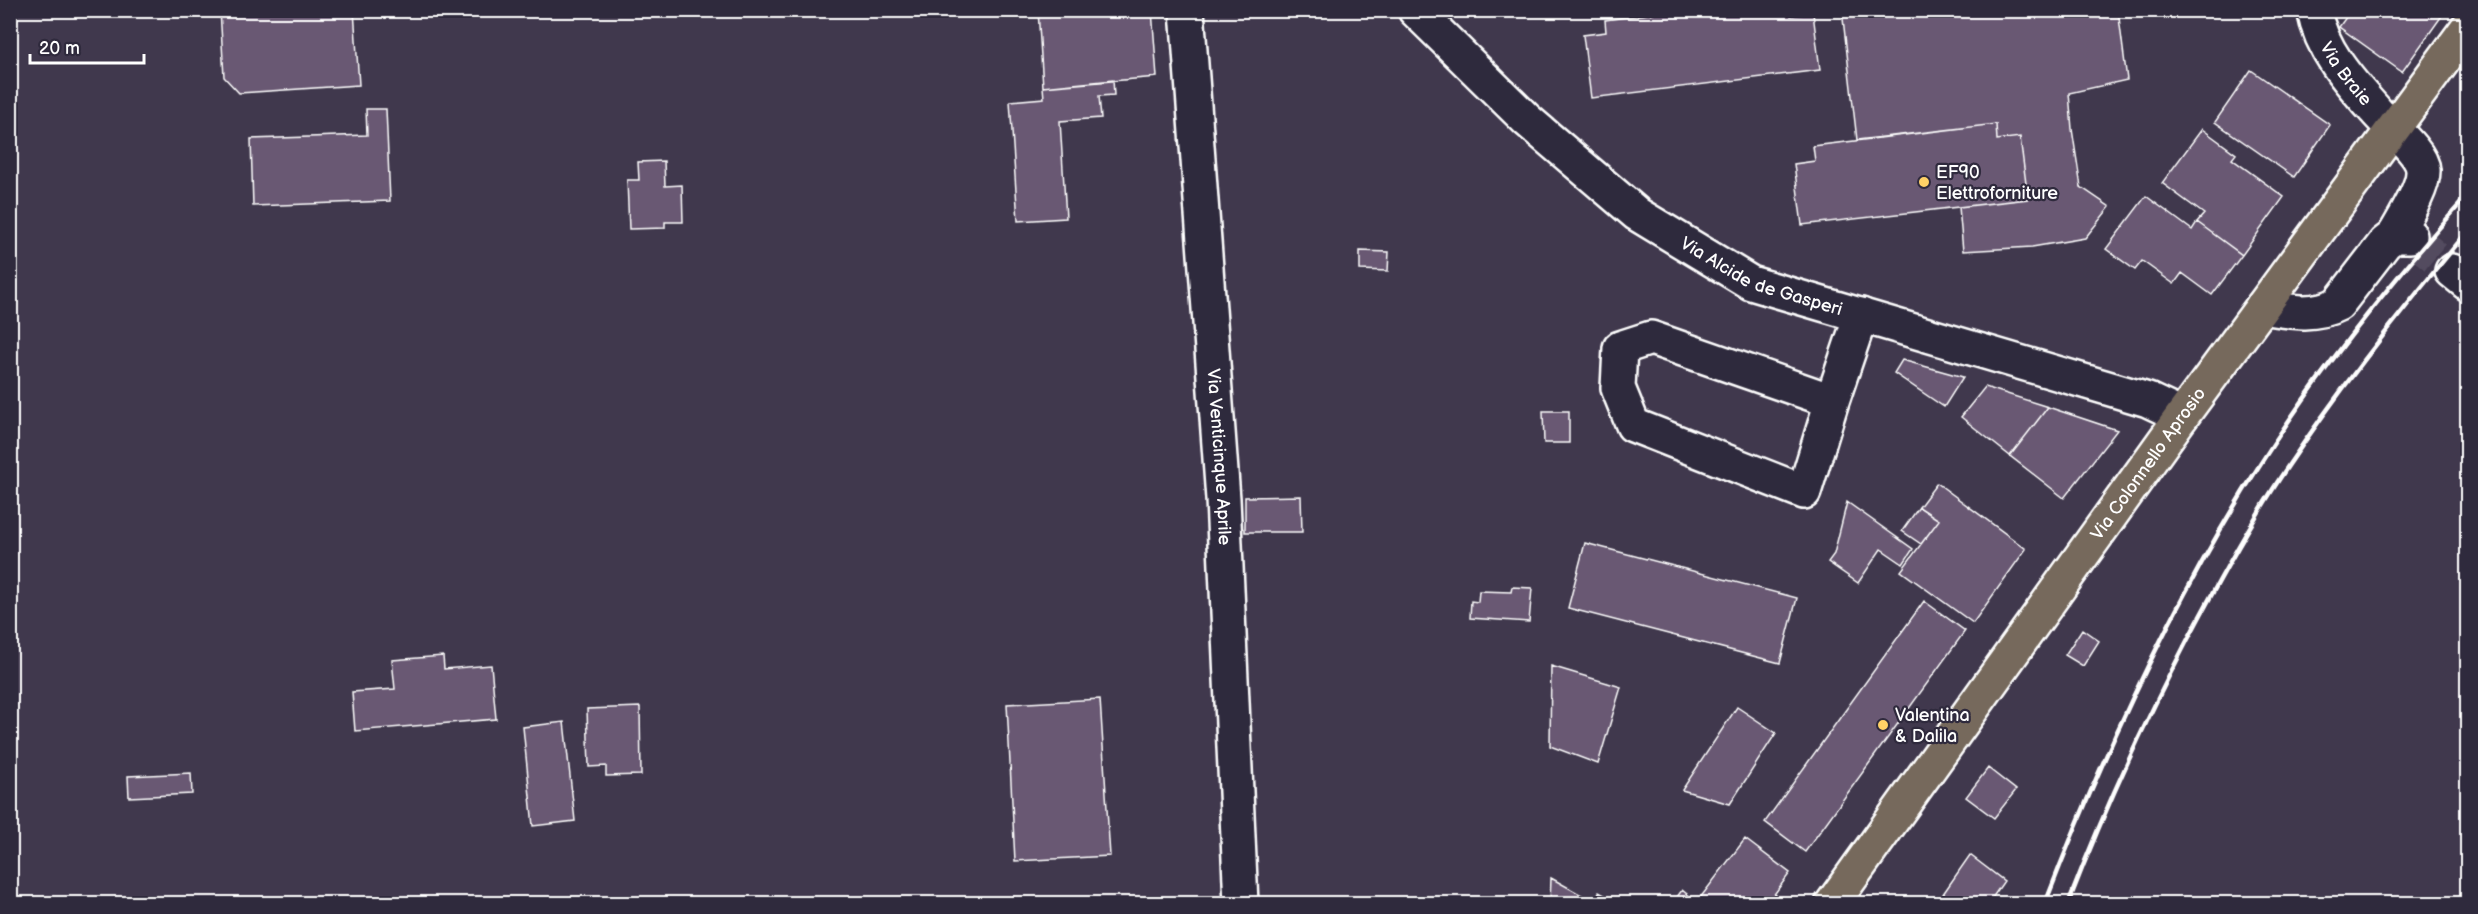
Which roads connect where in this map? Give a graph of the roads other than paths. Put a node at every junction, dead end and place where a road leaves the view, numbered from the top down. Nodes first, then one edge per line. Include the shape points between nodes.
1 (1187, 10) edge
2 (2314, 10) edge
3 (1429, 13) edge
4 (2468, 27) edge
5 (2392, 129) junction
6 (2262, 307) junction
7 (1861, 315) junction
8 (1832, 401) junction
9 (2182, 416) junction
10 (1241, 903) edge
11 (1832, 903) edge

1 - 10 street, Via Venticinque Aprile via 1224,499
2 - 5 street, Via Braie via 2317,29 2334,59
3 - 7 street, Via Alcide de Gasperi via 1527,120 1637,214 1751,283
4 - 5 main road, Via Colonnello Aprosio
5 - 6 main road, Via Colonnello Aprosio
5 - 6 street, Via Braie via 2420,158 2424,171 2402,236 2385,243 2338,304 2320,312 2302,313
6 - 9 main road, Via Colonnello Aprosio
7 - 8 street
7 - 9 street, Via Alcide de Gasperi via 2148,400
8 - 8 street via 1651,338 1620,348 1618,388 1633,425 1804,492
9 - 11 main road, Via Colonnello Aprosio

